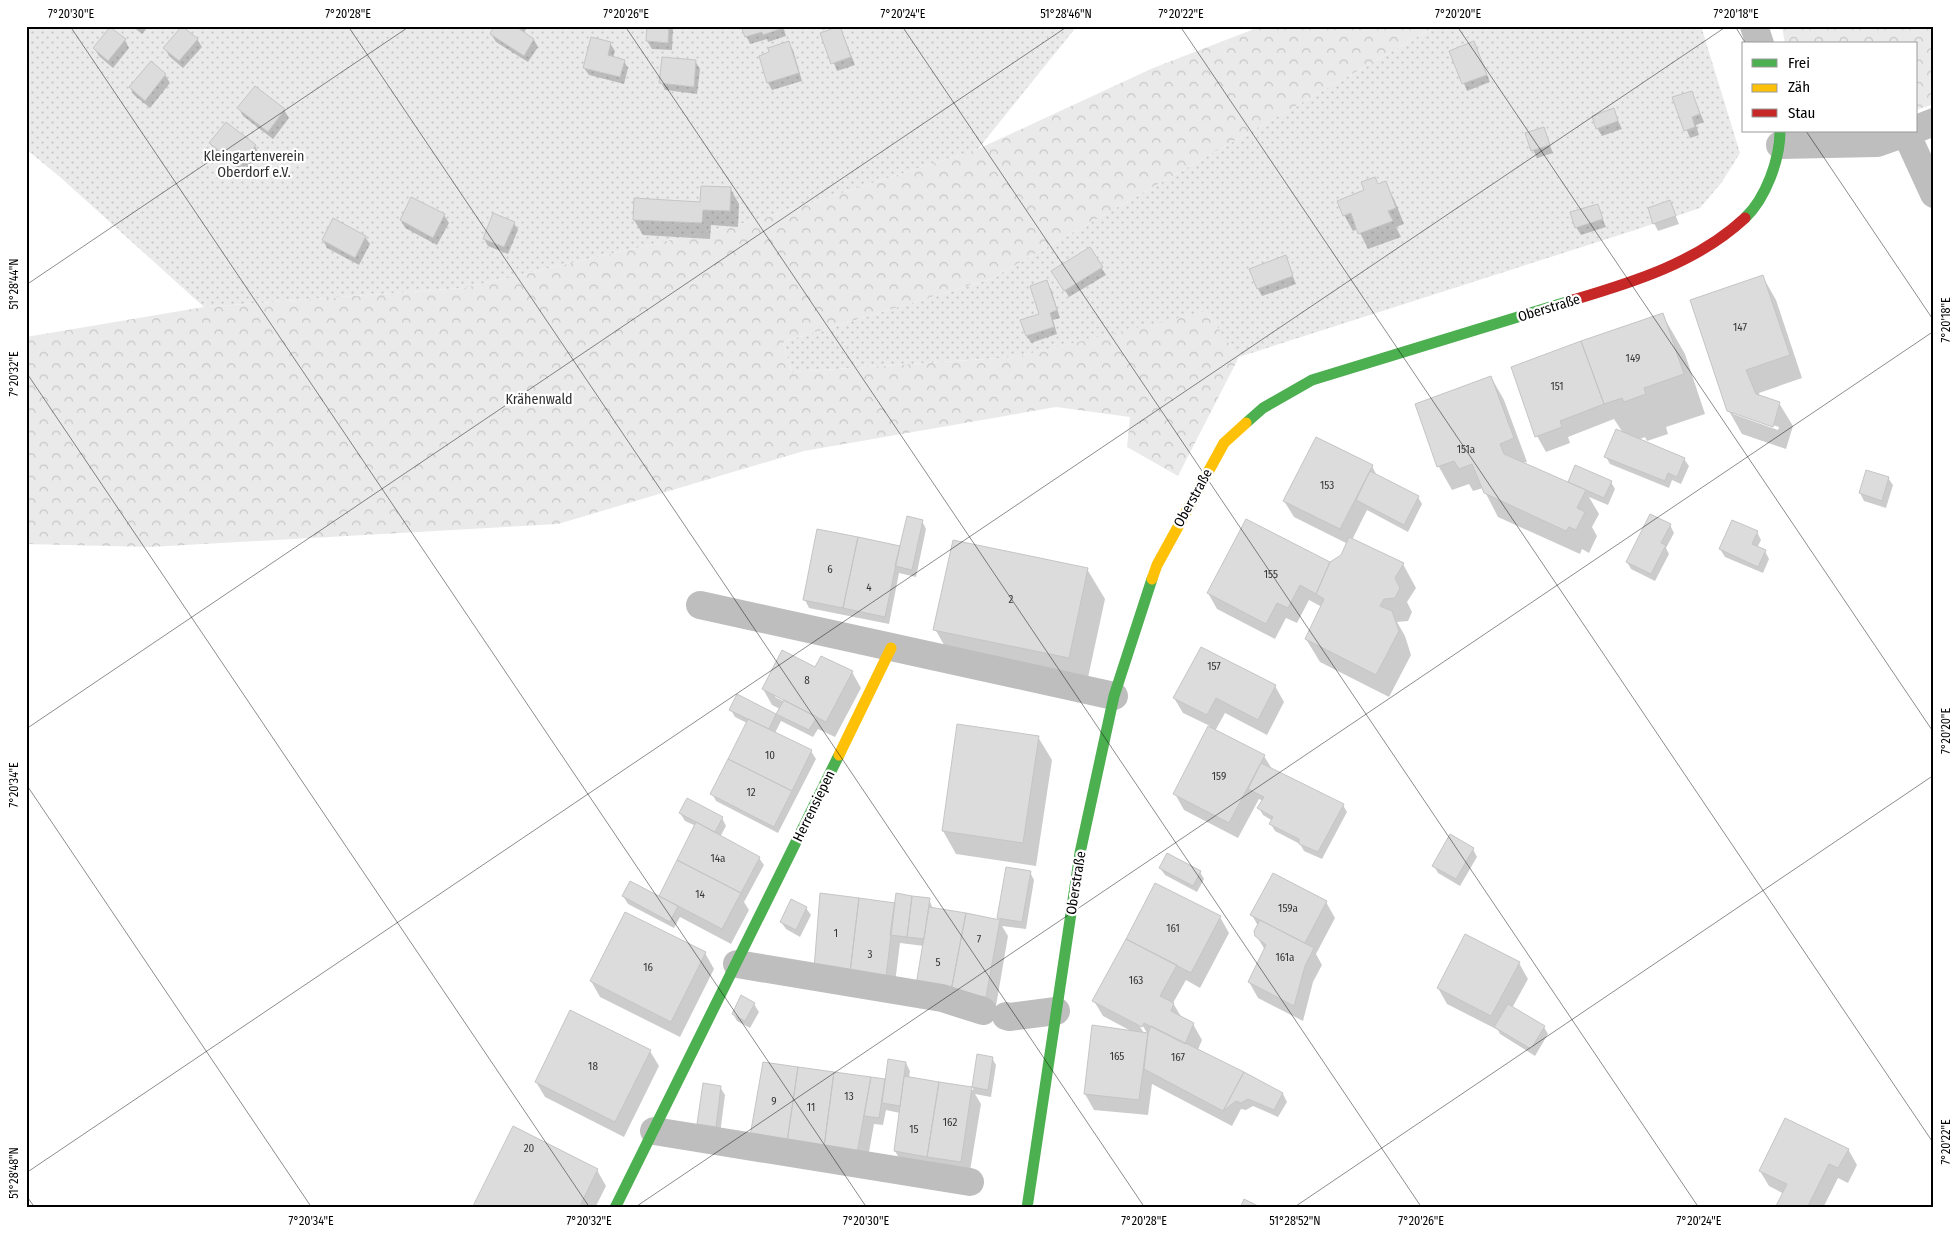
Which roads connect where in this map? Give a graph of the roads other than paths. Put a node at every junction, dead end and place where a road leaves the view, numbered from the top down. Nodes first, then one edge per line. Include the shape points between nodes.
1 (1754, 26) edge
2 (1759, 42) edge
3 (1934, 122) edge
4 (1918, 128) edge
5 (1908, 132) edge
6 (1911, 132) edge
7 (1780, 138) edge
8 (1934, 194) edge
9 (700, 606) dead end
10 (891, 648) junction
11 (1114, 696) junction
12 (737, 964) junction
13 (1056, 1011) junction
14 (654, 1131) junction
15 (970, 1182) dead end
16 (615, 1208) edge
17 (1027, 1208) edge

1 - 2 street
3 - 4 street
5 - 7 street via 1877,143
6 - 8 street
7 - 11 street, Oberstraße via 1774,171 1748,216 1708,247 1678,264 1620,286 1312,380 1263,408 1224,443 1157,565
9 - 10 street
10 - 11 street
10 - 12 street, Herrensiepen
11 - 13 street, Oberstraße via 1080,853
12 - 13 street via 942,998 1008,1017
12 - 14 street, Herrensiepen
13 - 17 street, Oberstraße
14 - 15 street
14 - 16 street, Herrensiepen

